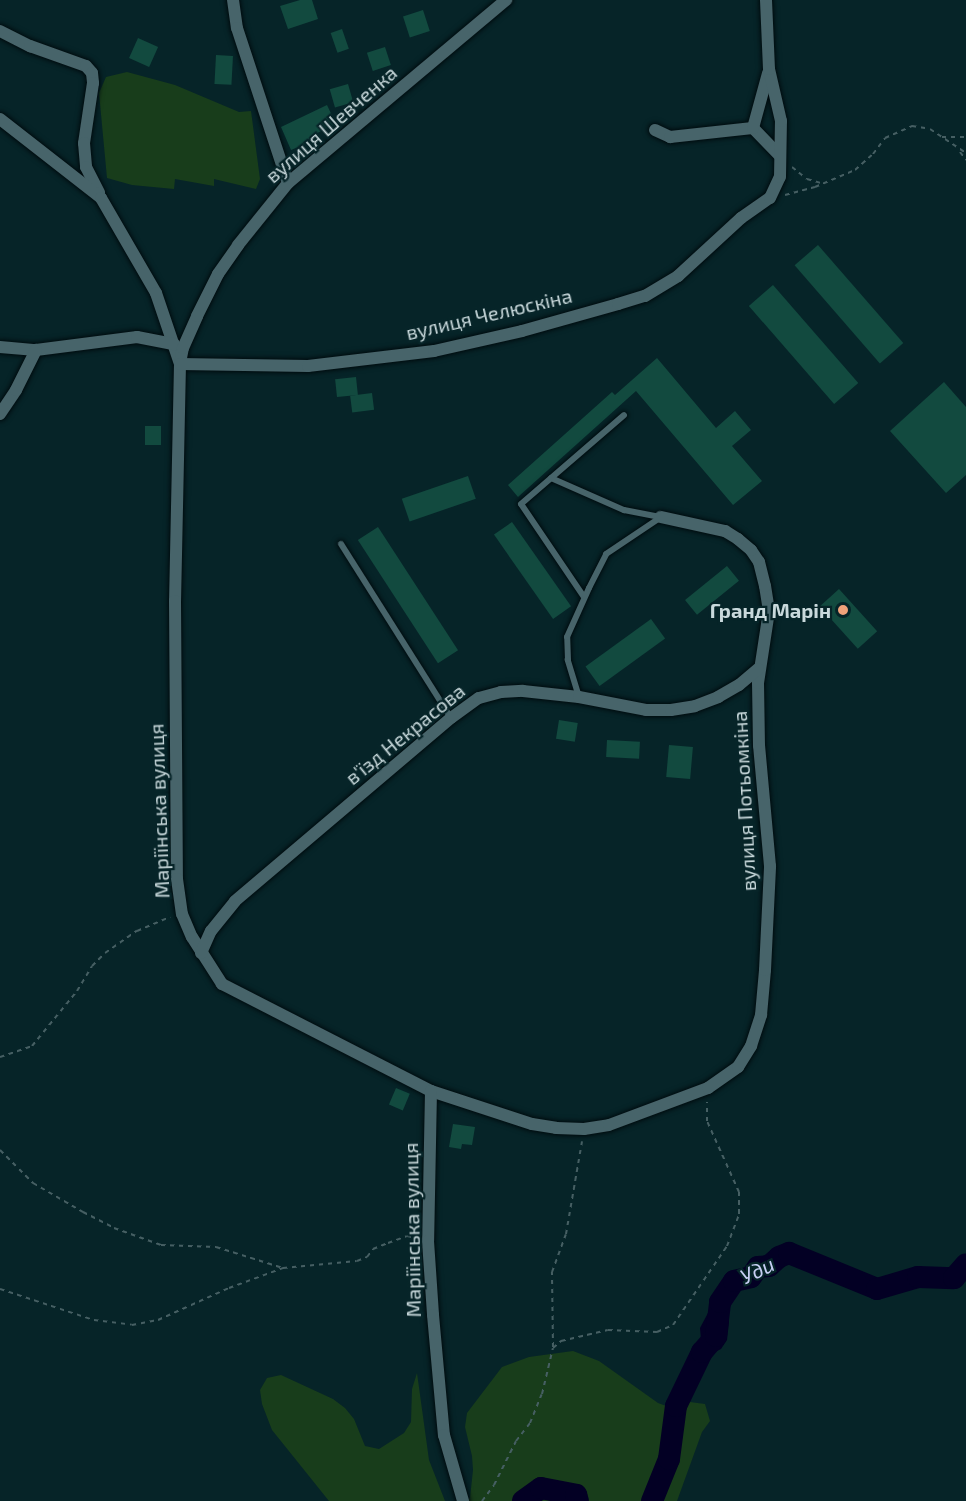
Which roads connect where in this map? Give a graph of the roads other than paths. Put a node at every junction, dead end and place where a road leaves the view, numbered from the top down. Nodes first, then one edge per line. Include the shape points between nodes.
1 (233, 0) edge
2 (506, 0) edge
3 (766, 0) edge
4 (0, 31) edge
5 (769, 69) junction
6 (0, 119) edge
7 (753, 128) junction
8 (655, 130) dead end
9 (779, 155) junction
10 (288, 183) junction
11 (101, 198) junction
12 (174, 344) junction
13 (0, 347) edge
14 (36, 350) junction
15 (180, 364) junction
16 (0, 414) edge
17 (624, 415) dead end
18 (551, 478) junction
19 (661, 517) junction
20 (340, 544) dead end
21 (584, 597) junction
22 (758, 669) junction
23 (579, 697) junction
24 (451, 718) junction
25 (201, 953) junction
26 (431, 1091) junction
27 (463, 1501) edge

1 - 10 street via 237,28
2 - 10 street, вулиця Шевченка
3 - 5 street
4 - 11 street via 86,66 92,73 84,142 86,167
5 - 7 street
5 - 9 street via 781,121
6 - 11 street, Маріїнська вулиця
7 - 8 street via 670,137
7 - 9 street
9 - 15 street, вулиця Челюскіна via 780,177 770,198 741,218 678,276 645,296 435,351 308,366
10 - 15 street, вулиця Шевченка via 218,274 183,348
11 - 12 street, Маріїнська вулиця via 156,293
12 - 14 street via 136,337
12 - 15 street, Маріїнська вулиця
13 - 14 street
14 - 16 street
15 - 25 street, Маріїнська вулиця via 175,600 177,879 183,914
17 - 18 lane
18 - 19 lane via 624,510
18 - 21 lane via 521,504
19 - 21 lane via 606,554
19 - 22 street via 725,531 751,550 759,562 769,611
20 - 24 lane
21 - 23 lane via 567,637 568,660
22 - 23 street, в'їзд Некрасова via 718,697 671,710 646,710
22 - 26 street, вулиця Потьомкіна via 759,746 770,866 761,1015 745,1057 729,1076 708,1088 609,1125 584,1129 532,1124
23 - 24 street, в'їзд Некрасова via 501,692 479,698
24 - 25 street, в'їзд Некрасова via 235,901 211,931
25 - 26 street, Маріїнська вулиця via 222,984
26 - 27 street, Маріїнська вулиця via 428,1241 444,1435

